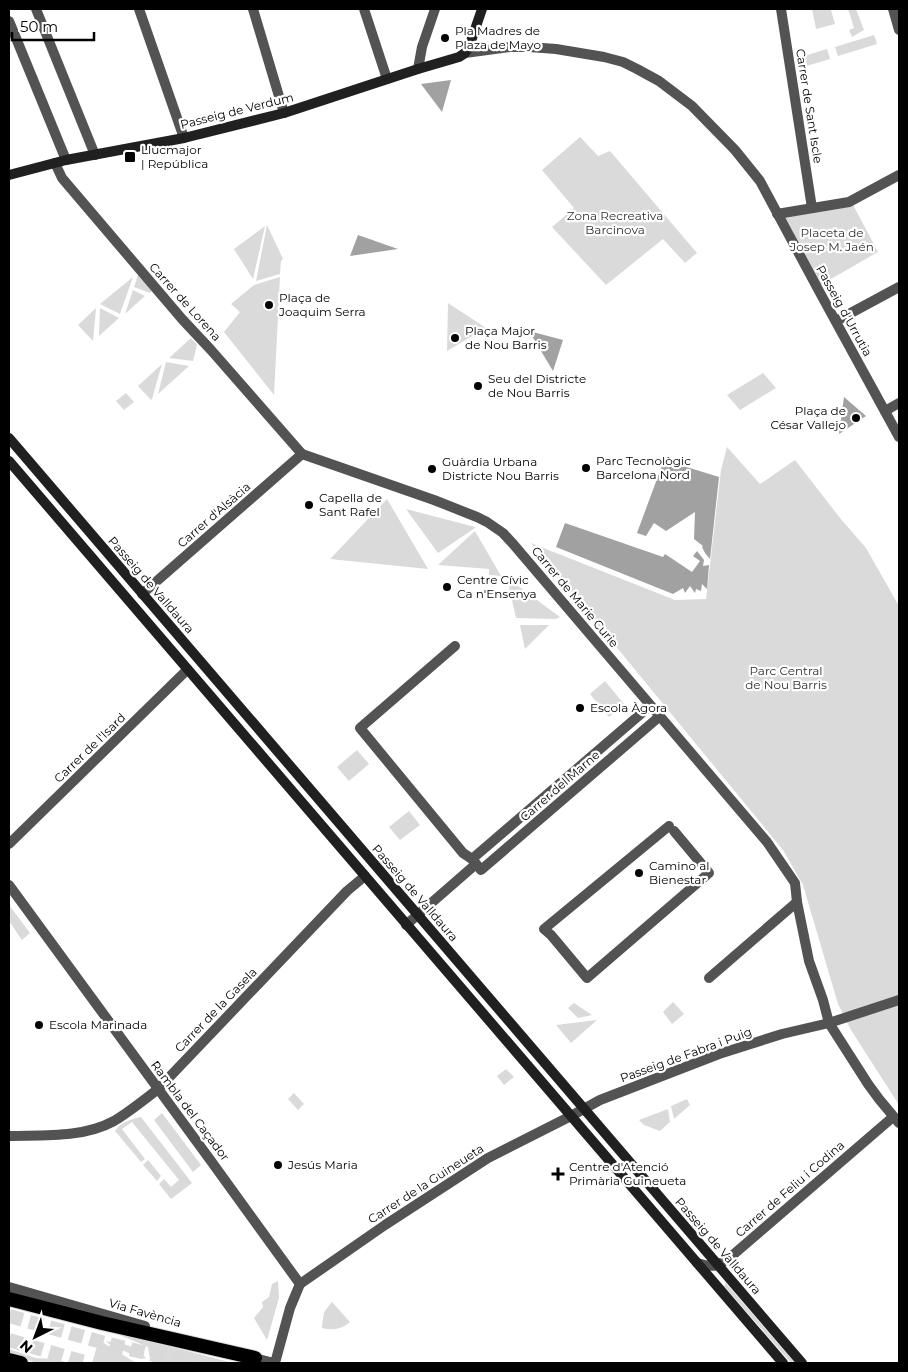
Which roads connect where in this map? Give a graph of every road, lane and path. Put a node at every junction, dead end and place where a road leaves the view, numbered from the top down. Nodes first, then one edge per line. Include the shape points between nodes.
1 (36, 9) edge
2 (139, 9) edge
3 (253, 9) edge
4 (364, 9) edge
5 (436, 9) edge
6 (482, 9) edge
7 (781, 9) edge
8 (892, 9) edge
9 (9, 21) edge
10 (899, 30) edge
11 (465, 53) junction
12 (418, 69) junction
13 (387, 79) junction
14 (284, 113) junction
15 (184, 138) junction
16 (95, 155) junction
17 (66, 160) junction
18 (55, 163) junction
19 (9, 175) edge
20 (899, 175) edge
21 (812, 208) junction
22 (777, 214) junction
23 (899, 287) edge
24 (836, 321) junction
25 (899, 403) edge
26 (885, 411) junction
27 (899, 437) edge
28 (9, 438) edge
29 (302, 454) junction
30 (25, 458) junction
31 (11, 467) edge
32 (142, 594) junction
33 (130, 604) junction
34 (455, 646) dead end
35 (188, 670) junction
36 (650, 706) junction
37 (660, 716) junction
38 (671, 829) joint
39 (9, 844) edge
40 (474, 862) junction
41 (365, 876) junction
42 (9, 885) edge
43 (797, 902) junction
44 (418, 915) junction
45 (406, 925) junction
46 (709, 978) dead end
47 (899, 1000) edge
48 (829, 1023) junction
49 (158, 1089) junction
50 (584, 1109) junction
51 (571, 1116) junction
52 (896, 1120) edge
53 (9, 1136) edge
54 (697, 1263) junction
55 (718, 1266) junction
56 (300, 1284) junction
57 (9, 1287) edge
58 (9, 1299) edge
59 (255, 1358) junction
60 (9, 1360) edge
61 (21, 1363) edge
62 (275, 1363) edge
63 (782, 1363) edge
64 (802, 1363) edge

1 - 16 street
2 - 15 street
3 - 14 street
4 - 13 street
5 - 12 street
6 - 11 main road
7 - 21 street, Carrer de Sant Iscle
8 - 10 street
9 - 17 street
11 - 12 main road, Passeig de Verdum
11 - 22 street, Passeig d'Urrutia via 530,47 624,62 692,106 760,181
12 - 13 main road, Passeig de Verdum
13 - 14 main road, Passeig de Verdum
14 - 15 main road, Passeig de Verdum
15 - 16 main road, Passeig de Verdum
16 - 17 main road, Passeig de Verdum
17 - 18 main road, Passeig de Verdum
18 - 19 main road, Passeig de Verdum
18 - 29 street, Carrer de Lorena via 62,178
20 - 21 street via 849,202
21 - 22 street
22 - 24 street, Passeig d'Urrutia
23 - 24 street
24 - 26 street, Passeig d'Urrutia
25 - 26 street
26 - 27 street, Passeig d'Urrutia
28 - 30 main road, Passeig de Valldaura
29 - 32 street, Carrer d'Alsàcia
29 - 36 street, Carrer de Marie Curie via 434,500 487,522 504,533
30 - 31 main road
30 - 32 main road, Passeig de Valldaura
31 - 33 main road
32 - 33 main road
32 - 44 main road, Passeig de Valldaura
33 - 35 main road
34 - 40 street via 360,728
35 - 39 street, Carrer de l'Isard
35 - 41 main road
36 - 37 street, Carrer de Marie Curie
36 - 40 street, Carrer del Marne
37 - 40 street, Carrer del Marne via 481,870
37 - 43 street, Carrer de Marie Curie via 767,842 795,883
38 - 38 street via 544,929 587,978 709,873
40 - 44 street, Carrer del Marne
41 - 45 main road
41 - 49 street, Carrer de la Gasela
42 - 49 street, Rambla del Caçador
43 - 46 street
43 - 48 street, Carrer de Marie Curie via 810,961
44 - 45 street, Carrer del Marne
44 - 50 main road, Passeig de Valldaura
45 - 51 main road
47 - 48 street, Passeig de Fabra i Puig
48 - 50 street, Passeig de Fabra i Puig via 719,1054
48 - 52 street, Carrer de Marie Curie via 868,1084
49 - 53 street, Carrer de la Gasela via 114,1121 91,1130 61,1135
49 - 56 street, Rambla del Caçador
50 - 51 street, Passeig de Fabra i Puig
50 - 55 main road, Passeig de Valldaura
51 - 54 main road
51 - 56 street, Carrer de la Guineueta via 488,1158
52 - 55 street, Carrer de Feliu i Codina
54 - 55 street
54 - 63 main road
55 - 64 main road, Passeig de Valldaura
56 - 62 street
57 - 59 street, Via Favència
58 - 59 highway via 102,1324
59 - 62 street, Via Favència
60 - 61 highway

